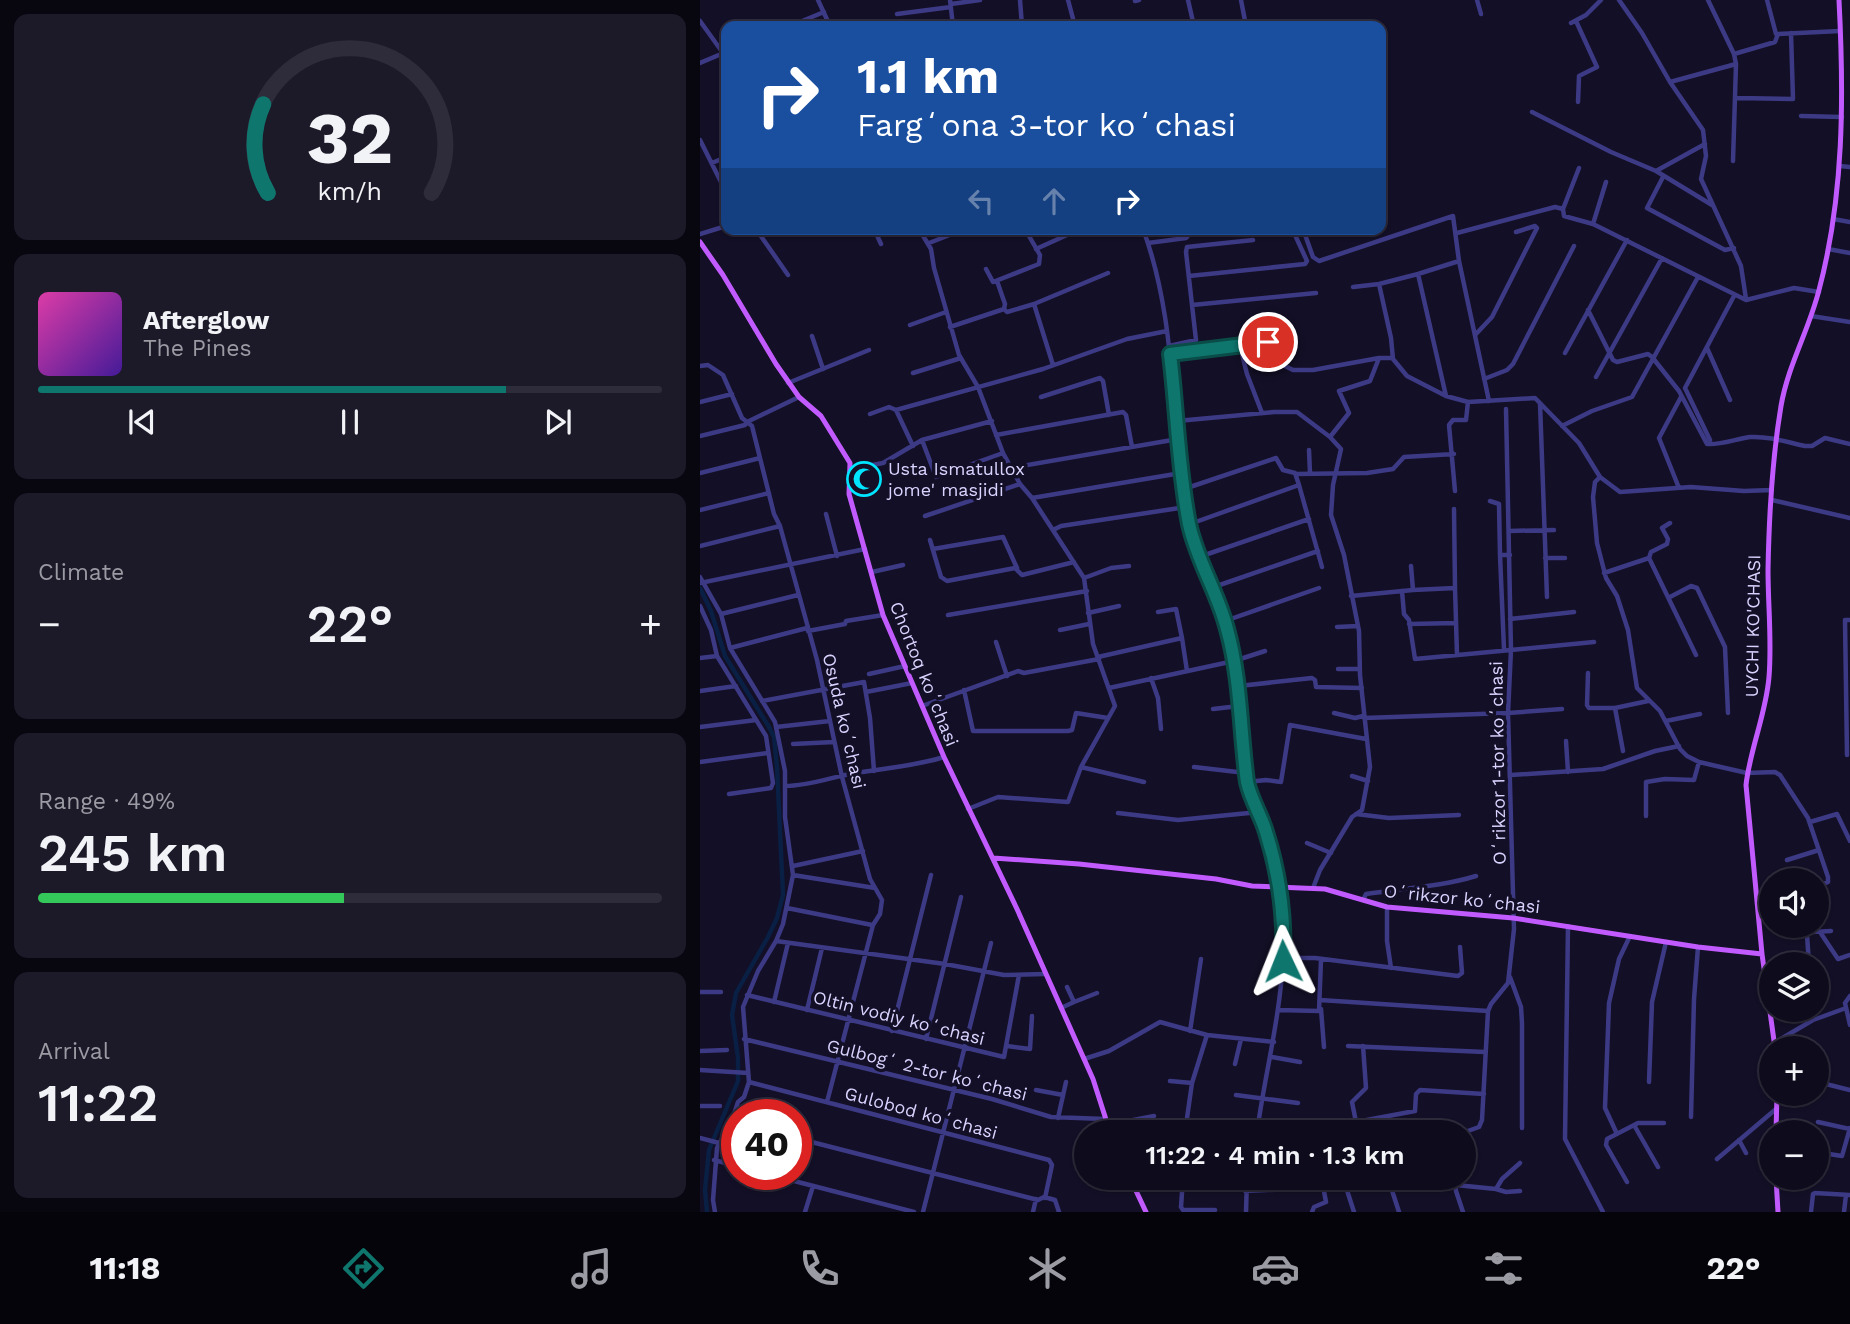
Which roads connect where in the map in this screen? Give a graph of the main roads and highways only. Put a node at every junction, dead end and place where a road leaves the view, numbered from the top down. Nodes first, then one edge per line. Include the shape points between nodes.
1 (1839, 0) edge
2 (700, 242) edge
3 (993, 858) junction
4 (1762, 952) edge
5 (1759, 954) edge
6 (1105, 1120) edge
7 (1136, 1190) edge
8 (1777, 1190) edge
9 (1146, 1212) edge
10 (1778, 1212) edge

1 - 4 main road, UYCHI KO'CHASI via 1840,166 1819,292 1787,381 1776,440 1768,570 1770,674 1763,720 1747,773
2 - 3 main road, Chortoq koʻchasi via 788,383 821,416 847,458 849,494 883,615
3 - 5 main road, Oʻrikzor koʻchasi via 1312,888 1387,907 1513,918
3 - 6 main road, Chortoq koʻchasi via 1093,1079
7 - 9 main road
8 - 10 main road

